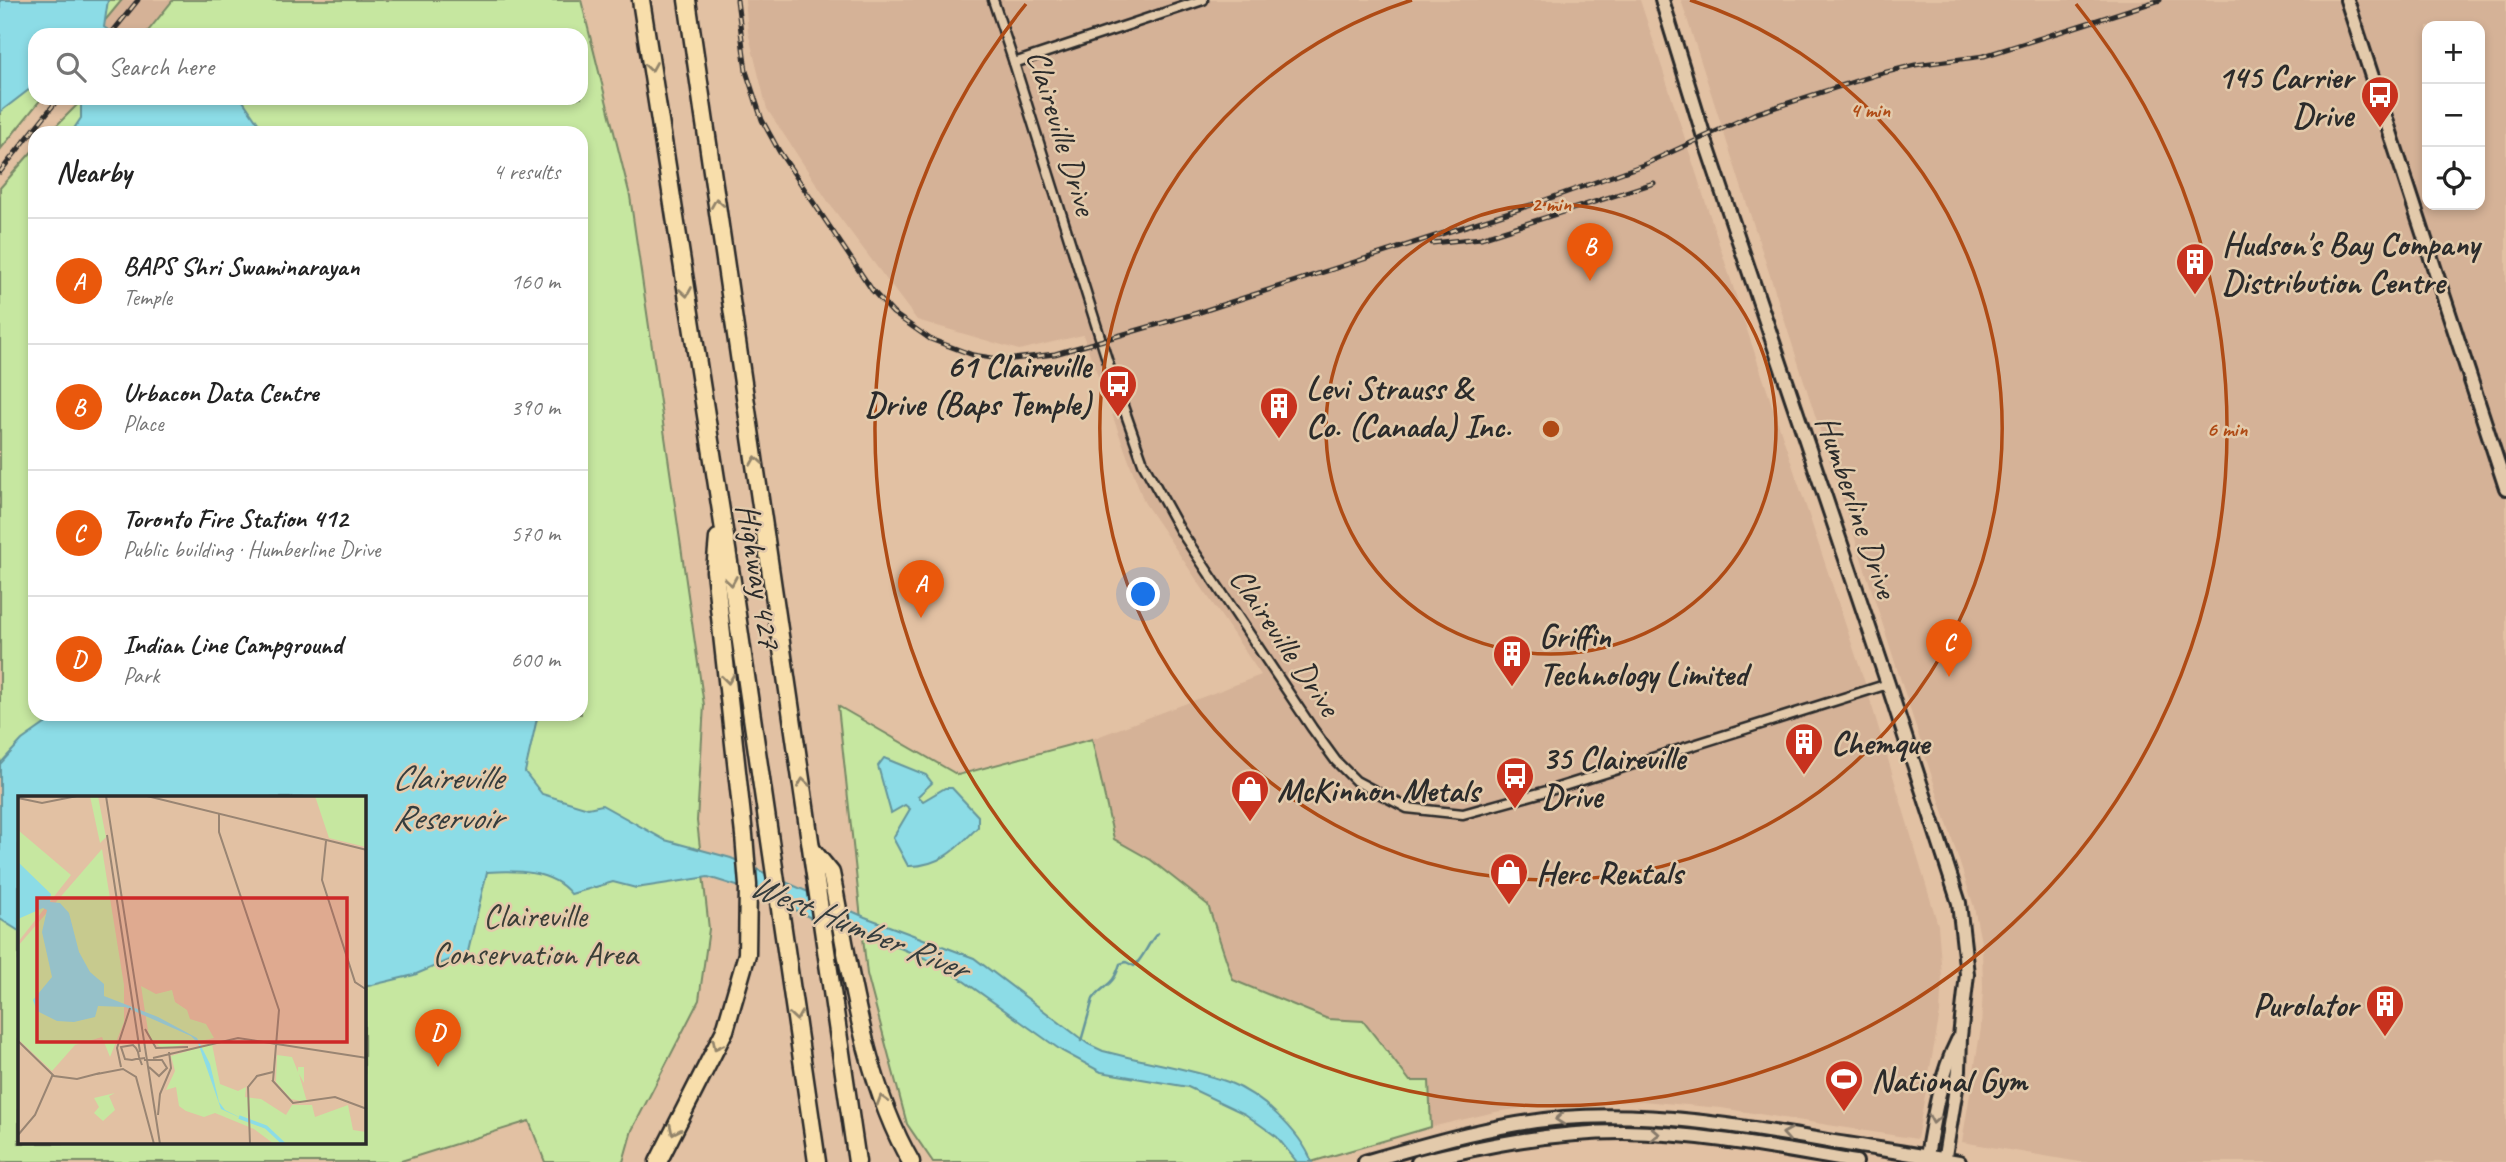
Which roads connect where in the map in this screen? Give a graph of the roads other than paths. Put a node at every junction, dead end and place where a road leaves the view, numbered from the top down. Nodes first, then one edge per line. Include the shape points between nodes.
1 (641, 0) edge
2 (687, 0) edge
3 (993, 0) edge
4 (1203, 0) edge
5 (1662, 0) edge
6 (2347, 0) edge
7 (1014, 62) junction
8 (2506, 488) edge
9 (720, 514) junction
10 (1888, 684) junction
11 (813, 851) junction
12 (1959, 1037) junction
13 (1926, 1159) edge
14 (1944, 1161) edge
15 (658, 1162) edge
16 (817, 1162) edge
17 (857, 1162) edge
18 (911, 1162) edge
19 (1366, 1162) edge
20 (1418, 1162) edge
21 (1856, 1162) edge
22 (1959, 1162) edge

1 -> 9 highway, Highway 427
11 -> 2 highway, Highway 427
3 - 7 street, Claireville Drive
4 - 7 street
5 - 10 street, Humberline Drive
6 - 8 street
7 - 10 street, Claireville Drive via 1143,463 1180,530 1305,718 1356,781 1407,808 1463,814
9 -> 15 highway via 715,570 744,835 748,933 742,976 725,1030
9 -> 16 highway, Highway 427
10 - 12 street, Humberline Drive via 1959,903 1967,974
11 - 17 highway, Highway 427
18 -> 11 highway via 886,1113 863,1030 831,873
12 -> 13 street, Humberline Drive via 1949,1057
12 - 14 street, Humberline Drive via 1959,1070
13 - 14 street
13 -> 19 street via 1712,1123 1613,1116 1489,1128
14 - 22 street
20 -> 21 street via 1516,1140 1624,1132 1707,1138

